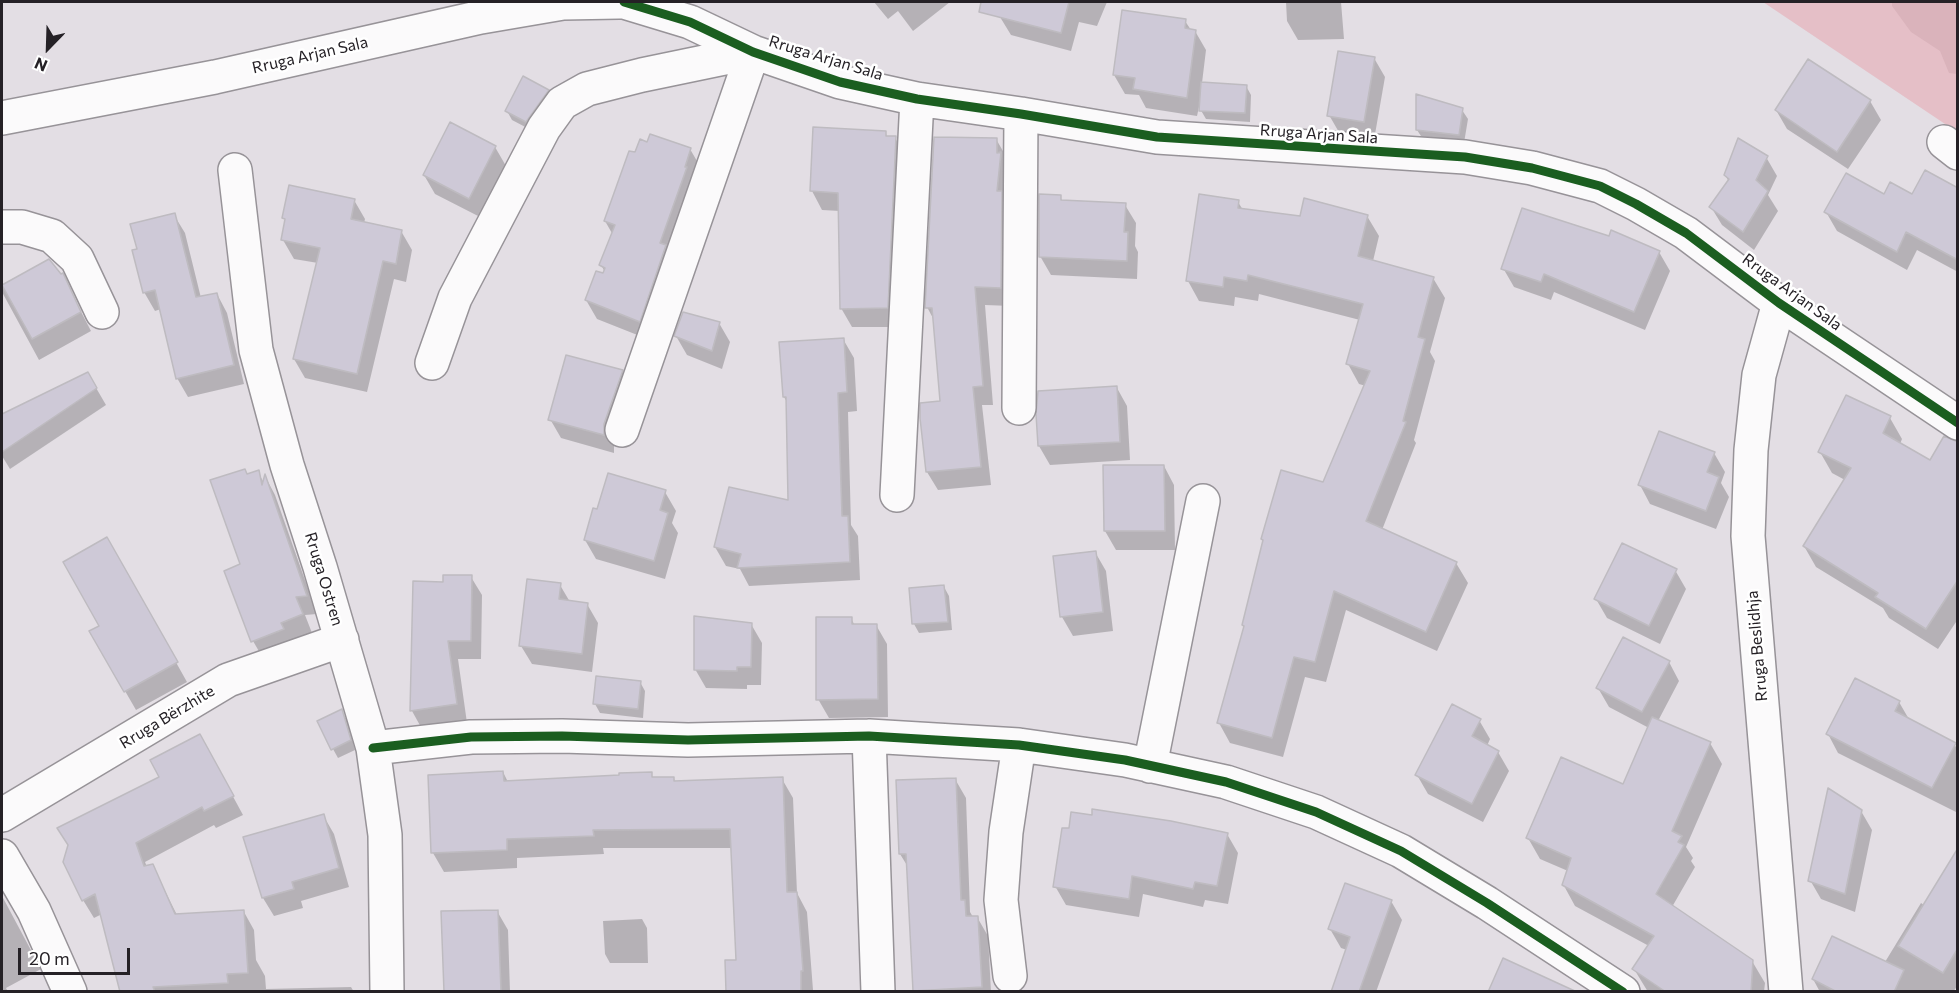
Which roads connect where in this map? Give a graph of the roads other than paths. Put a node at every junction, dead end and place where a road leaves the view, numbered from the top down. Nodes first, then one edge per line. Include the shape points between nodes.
1 (619, 2) edge
2 (624, 2) edge
3 (692, 12) edge
4 (753, 52) junction
5 (917, 99) junction
6 (1021, 114) junction
7 (2, 118) edge
8 (235, 170) dead end
9 (2, 227) edge
10 (1779, 303) junction
11 (102, 312) dead end
12 (432, 363) dead end
13 (1019, 408) dead end
14 (1958, 423) edge
15 (622, 430) dead end
16 (897, 495) dead end
17 (1203, 501) dead end
18 (342, 640) junction
19 (869, 736) junction
20 (1019, 744) junction
21 (373, 748) junction
22 (1150, 766) junction
23 (2, 815) edge
24 (2, 856) edge
25 (1010, 976) dead end
26 (70, 992) edge
27 (387, 992) edge
28 (878, 992) edge
29 (1623, 992) edge
30 (1786, 992) edge

1 - 7 street, Rruga Arjan Sala via 563,3 481,17 215,77
2 - 3 street, Rruga Arjan Sala
3 - 4 street, Rruga Arjan Sala
4 - 5 street, Rruga Arjan Sala via 840,82
4 - 12 street via 587,89 562,103 544,129 455,298
4 - 15 street
5 - 6 street, Rruga Arjan Sala
5 - 16 street
6 - 10 street, Rruga Arjan Sala via 1157,137 1466,157 1532,168 1599,186 1636,204 1686,233
6 - 13 street
8 - 18 street, Rruga Ostren via 256,350
9 - 11 street via 22,226 52,237 77,259
10 - 14 street, Rruga Arjan Sala
10 - 30 street, Rruga Beslidhja via 1759,375 1748,536
17 - 22 street
18 - 21 street, Rruga Ostren
18 - 23 street, Rruga Bërzhite via 228,680
19 - 20 street
19 - 21 street via 688,740 471,737
19 - 28 street
20 - 22 street
20 - 25 street via 1001,900
21 - 27 street, Rruga Ostren via 385,836
22 - 29 street via 1226,782 1297,805 1401,851
24 - 26 street via 34,911

